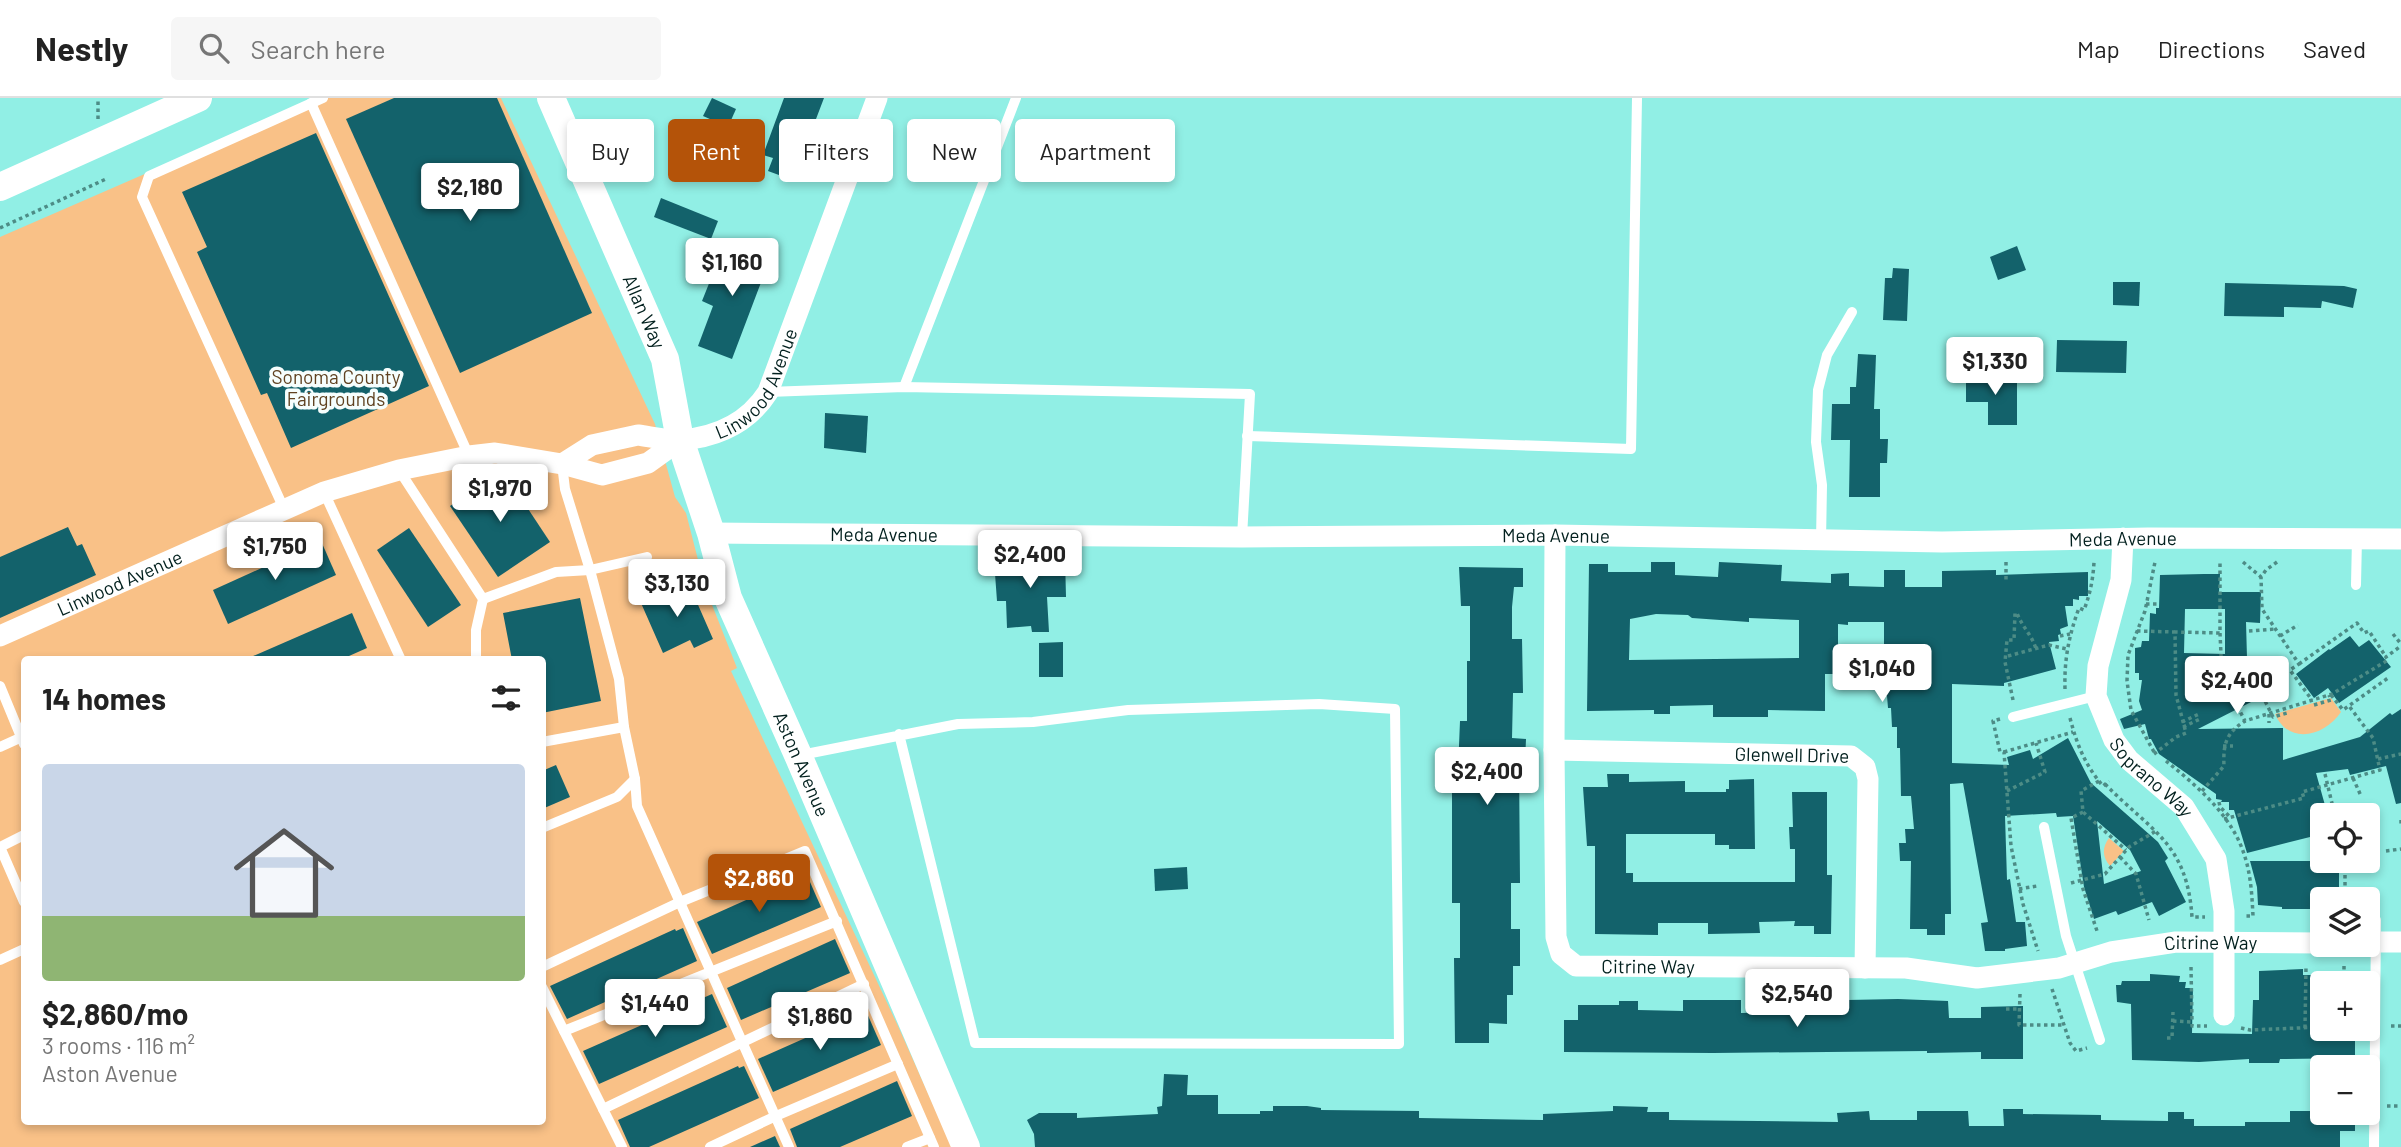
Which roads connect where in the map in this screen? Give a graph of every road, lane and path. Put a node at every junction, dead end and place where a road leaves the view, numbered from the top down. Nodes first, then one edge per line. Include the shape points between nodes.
1 (198, 98) edge
2 (323, 98) edge
3 (551, 98) edge
4 (877, 98) edge
5 (1016, 98) edge
6 (1637, 98) edge
7 (311, 103) junction
8 (106, 179) dead end
9 (0, 187) edge
10 (0, 228) edge
11 (1852, 312) dead end
12 (904, 387) junction
13 (768, 392) junction
14 (1247, 436) junction
15 (680, 440) junction
16 (468, 456) junction
17 (562, 464) junction
18 (399, 470) junction
19 (324, 492) junction
20 (285, 510) junction
21 (711, 533) junction
22 (1555, 536) junction
23 (1242, 537) junction
24 (2123, 538) junction
25 (2357, 538) junction
26 (2401, 538) edge
27 (1821, 541) junction
28 (647, 557) dead end
29 (2220, 561) dead end
30 (2006, 562) dead end
31 (2094, 562) dead end
32 (2155, 562) dead end
33 (2243, 562) dead end
34 (2277, 562) dead end
35 (590, 569) junction
36 (2261, 577) junction
37 (2006, 580) dead end
38 (2356, 585) dead end
39 (483, 599) junction
40 (2146, 604) junction
41 (2158, 604) dead end
42 (2298, 625) dead end
43 (2275, 629) junction
44 (2137, 631) junction
45 (2249, 631) dead end
46 (2175, 632) junction
47 (2220, 633) junction
48 (2070, 634) junction
49 (2393, 634) dead end
50 (0, 636) edge
51 (2060, 636) dead end
52 (2280, 636) junction
53 (2401, 645) edge
54 (2036, 649) junction
55 (2067, 649) junction
56 (399, 656) edge
57 (476, 656) edge
58 (2007, 657) junction
59 (2386, 657) junction
60 (2299, 664) junction
61 (2388, 678) dead end
62 (0, 686) edge
63 (2010, 689) dead end
64 (2259, 689) dead end
65 (2065, 690) dead end
66 (2330, 695) junction
67 (2096, 696) junction
68 (2313, 702) junction
69 (2348, 706) junction
70 (2270, 713) junction
71 (2287, 713) dead end
72 (2069, 716) dead end
73 (2013, 717) joint
74 (2199, 717) dead end
75 (2245, 721) junction
76 (2269, 723) dead end
77 (2183, 724) junction
78 (624, 727) junction
79 (2074, 732) junction
80 (899, 734) junction
81 (21, 735) edge
82 (21, 741) edge
83 (546, 742) edge
84 (2036, 743) junction
85 (2223, 746) junction
86 (2233, 746) dead end
87 (0, 747) edge
88 (1554, 750) junction
89 (2004, 752) junction
90 (2154, 754) junction
91 (2401, 754) edge
92 (798, 755) junction
93 (2378, 759) junction
94 (2325, 774) dead end
95 (2353, 778) junction
96 (635, 779) junction
97 (2099, 780) junction
98 (2328, 785) junction
99 (2007, 791) junction
100 (2202, 791) junction
101 (2361, 796) dead end
102 (2219, 802) dead end
103 (2332, 803) edge
104 (2083, 812) junction
105 (2227, 818) junction
106 (546, 826) edge
107 (2044, 827) dead end
108 (2156, 831) junction
109 (21, 836) edge
110 (0, 847) edge
111 (2401, 849) edge
112 (2126, 850) junction
113 (2386, 851) dead end
114 (2120, 857) junction
115 (2081, 880) junction
116 (2064, 885) dead end
117 (2037, 886) dead end
118 (2019, 889) junction
119 (21, 895) edge
120 (680, 902) junction
121 (2241, 916) dead end
122 (2207, 918) dead end
123 (2149, 920) dead end
124 (837, 921) junction
125 (2097, 931) dead end
126 (2224, 942) junction
127 (2380, 942) edge
128 (2401, 942) edge
129 (2310, 943) edge
130 (2045, 949) dead end
131 (21, 950) edge
132 (2372, 957) edge
133 (0, 960) edge
134 (2076, 963) junction
135 (546, 965) edge
136 (2306, 966) dead end
137 (2344, 966) dead end
138 (2191, 967) dead end
139 (1865, 968) junction
140 (711, 971) junction
141 (2344, 971) edge
142 (864, 984) junction
143 (2052, 989) dead end
144 (2020, 994) dead end
145 (546, 995) edge
146 (2006, 1009) dead end
147 (2019, 1009) junction
148 (2173, 1012) dead end
149 (2173, 1021) junction
150 (2192, 1022) junction
151 (2221, 1024) junction
152 (2064, 1025) junction
153 (2401, 1026) edge
154 (2305, 1028) junction
155 (2310, 1028) edge
156 (2387, 1029) dead end
157 (564, 1031) junction
158 (2167, 1038) dead end
159 (2099, 1040) joint
160 (743, 1042) junction
161 (898, 1064) junction
162 (603, 1109) junction
163 (776, 1116) junction
164 (932, 1142) edge
165 (622, 1147) edge
166 (710, 1147) edge
167 (789, 1147) edge
168 (907, 1147) edge
169 (966, 1147) edge
170 (2374, 1147) edge

1 - 9 street
2 - 7 lane
3 - 15 street, Allan Way via 665,359
4 - 13 street, Linwood Avenue
5 - 12 lane
6 - 14 lane via 1631,449
7 - 16 lane
7 - 20 lane via 149,176 142,197
8 - 10 path
11 - 27 lane via 1827,355 1818,390
12 - 13 lane
12 - 14 lane via 1250,394
13 - 15 street, Linwood Avenue via 742,421
14 - 23 lane
15 - 17 street, Linwood Avenue via 638,435 592,444
15 - 17 street, Linwood Avenue via 648,463 602,475
15 - 21 street, Allan Way
16 - 17 street, Linwood Avenue via 495,453
16 - 18 street, Linwood Avenue
17 - 35 lane via 565,489
18 - 19 street, Linwood Avenue
18 - 39 lane
19 - 20 street, Linwood Avenue
19 - 56 lane
20 - 50 street, Linwood Avenue
21 - 23 street, Meda Avenue
21 - 92 street, Aston Avenue via 727,598
22 - 23 street, Meda Avenue
22 - 27 street, Meda Avenue
22 - 88 street, Citrine Way
24 - 25 street, Meda Avenue
24 - 27 street, Meda Avenue
24 - 67 street, Soprano Way via 2121,580 2098,666
25 - 26 street, Meda Avenue
25 - 38 lane
28 - 35 lane
29 - 47 path
30 - 37 path
31 - 48 path via 2088,600 2084,610 2079,608
32 - 40 path
33 - 36 path
34 - 36 path
35 - 39 lane via 556,572
35 - 78 lane via 619,679
36 - 43 path via 2262,609
39 - 57 lane
40 - 41 path
40 - 44 path
42 - 52 path
43 - 45 path
43 - 52 path
44 - 46 path
44 - 90 path via 2127,681 2131,710
46 - 47 path
46 - 77 path via 2176,695
47 - 75 path via 2222,676
48 - 51 path
48 - 55 path
49 - 53 path
52 - 60 path
53 - 59 path
54 - 55 path via 2049,645
54 - 58 path
54 - 58 path via 2015,613 2014,640 2007,640
55 - 65 path
58 - 63 path
59 - 60 path via 2357,622
59 - 66 path via 2388,660 2375,669
60 - 68 path via 2290,670
61 - 69 path
62 - 81 lane
64 - 70 path
66 - 68 path
66 - 69 path via 2343,710
67 - 73 lane
67 - 126 street, Soprano Way via 2114,740 2129,760 2184,807 2216,859
68 - 70 path
69 - 93 path via 2373,738
70 - 71 path via 2273,717
70 - 75 path
70 - 76 path
72 - 79 path
73 - 89 path via 1993,721 2000,752
74 - 77 path
75 - 85 path via 2235,727
77 - 90 path via 2186,733
78 - 83 lane
78 - 96 lane
79 - 84 path
79 - 97 path via 2079,751
80 - 80 lane via 958,724 1033,722 1128,710 1319,704 1395,709 1399,1044 975,1043
80 - 92 lane
82 - 87 lane
84 - 89 path
84 - 99 path via 2045,772
85 - 86 path
85 - 100 path via 2224,766
88 - 139 street, Citrine Way via 1556,937 1561,954 1576,967
88 - 139 street, Glenwell Drive via 1851,756 1865,766 1868,779
89 - 99 path
90 - 100 path
91 - 93 path
92 - 169 street, Aston Avenue
93 - 95 path via 2380,770
94 - 98 path
95 - 98 path
95 - 101 path
96 - 106 lane via 617,797
96 - 120 lane via 637,806
97 - 104 path via 2081,791
97 - 108 path
98 - 103 path
98 - 105 path via 2302,792 2304,798
99 - 118 path
100 - 105 path
102 - 105 path
104 - 112 path
104 - 115 path via 2071,818
105 - 121 path via 2245,855 2251,883 2253,916
107 - 134 lane via 2066,936
108 - 112 path
108 - 122 path via 2186,876 2192,917
109 - 110 lane
110 - 119 lane
111 - 113 path
112 - 114 path
114 - 115 path via 2105,874
114 - 123 path via 2136,874
115 - 116 path
115 - 125 path
117 - 118 path
118 - 130 path via 2038,952
120 - 124 lane via 805,851
120 - 135 lane
120 - 140 lane
124 - 140 lane
124 - 142 lane
126 - 129 street, Citrine Way
126 - 134 street, Citrine Way via 2147,945
126 - 151 street, Soprano Way
127 - 128 street
131 - 133 lane
132 - 170 lane
134 - 139 street, Citrine Way via 1977,978 1906,968
134 - 159 lane
136 - 154 path
137 - 141 path
138 - 150 path
140 - 157 lane
140 - 160 lane
142 - 160 lane
142 - 161 lane
143 - 152 path
144 - 147 path
145 - 157 lane
146 - 147 path
147 - 152 path via 2019,1025
148 - 149 path
149 - 150 path
149 - 158 path via 2172,1038
150 - 151 path via 2192,1026
151 - 154 path
152 - 159 path via 2076,1051 2101,1044
153 - 156 path
154 - 155 path
157 - 162 lane
160 - 162 lane
160 - 163 lane
161 - 163 lane
161 - 164 lane
162 - 165 lane
163 - 166 lane
163 - 167 lane
164 - 168 lane

